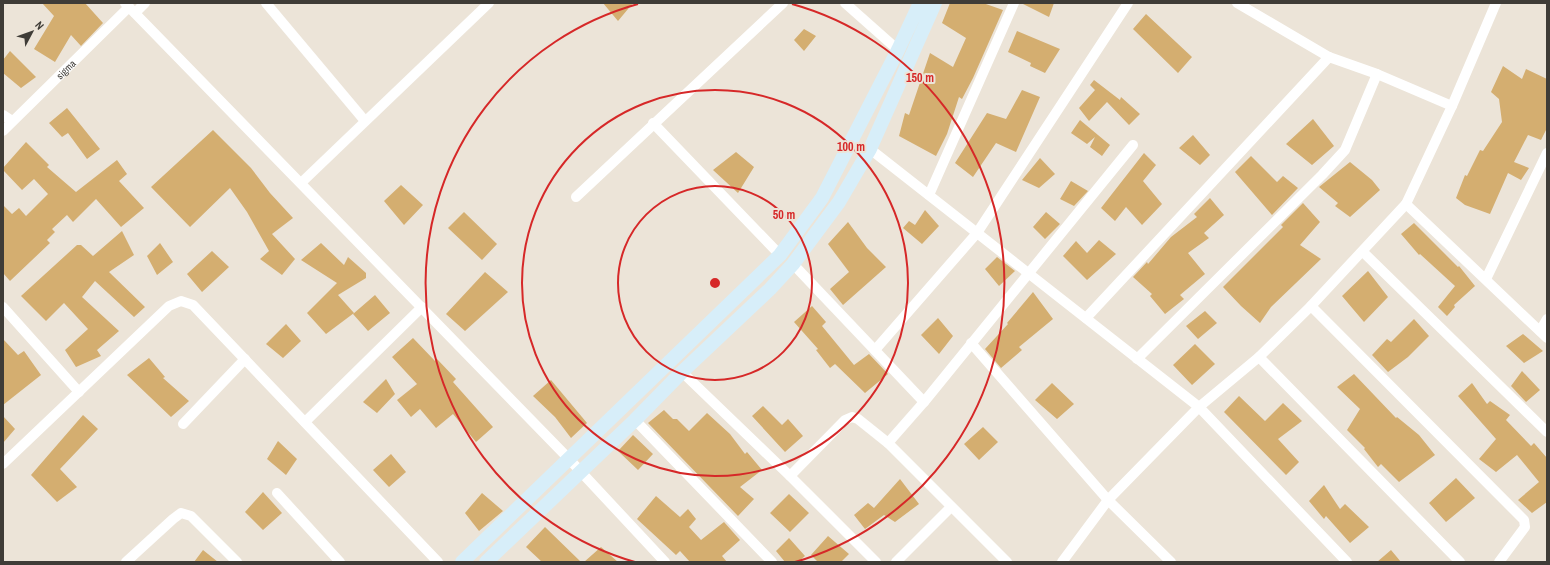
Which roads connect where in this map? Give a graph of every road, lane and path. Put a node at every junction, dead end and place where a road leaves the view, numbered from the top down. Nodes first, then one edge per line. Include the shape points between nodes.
1 (145, 3) edge
2 (266, 3) edge
3 (489, 3) edge
4 (783, 3) edge
5 (845, 3) edge
6 (920, 3) edge
7 (935, 3) edge
8 (1014, 3) edge
9 (1128, 3) edge
10 (1236, 3) edge
11 (1496, 3) edge
12 (130, 8) edge
13 (898, 50) junction
14 (1329, 56) junction
15 (1377, 74) junction
16 (1452, 106) junction
17 (3, 115) edge
18 (12, 121) junction
19 (365, 122) junction
20 (653, 123) junction
21 (3, 131) edge
22 (1133, 145) dead end
23 (870, 149) junction
24 (1547, 153) edge
25 (301, 183) junction
26 (929, 195) junction
27 (576, 197) dead end
28 (1406, 204) junction
29 (977, 233) junction
30 (1363, 252) junction
31 (780, 255) junction
32 (793, 264) junction
33 (1028, 273) junction
34 (1486, 280) junction
35 (1311, 306) junction
36 (3, 307) edge
37 (422, 307) junction
38 (1086, 318) junction
39 (1547, 319) edge
40 (1544, 334) edge
41 (971, 343) junction
42 (875, 350) junction
43 (1259, 357) junction
44 (245, 359) junction
45 (1137, 359) junction
46 (682, 372) junction
47 (79, 392) junction
48 (924, 402) junction
49 (1199, 407) junction
50 (635, 420) junction
51 (304, 422) junction
52 (183, 424) dead end
53 (1547, 432) edge
54 (888, 443) junction
55 (569, 459) junction
56 (3, 464) edge
57 (581, 471) junction
58 (790, 476) junction
59 (277, 493) dead end
60 (1108, 500) junction
61 (951, 507) junction
62 (126, 562) edge
63 (237, 562) edge
64 (340, 562) edge
65 (438, 562) edge
66 (462, 562) edge
67 (486, 562) edge
68 (665, 562) edge
69 (772, 562) edge
70 (876, 562) edge
71 (896, 562) edge
72 (1007, 562) edge
73 (1062, 562) edge
74 (1170, 562) edge
75 (1347, 562) edge
76 (1460, 562) edge
77 (1499, 562) edge

1 - 12 street, sigma
2 - 19 street
3 - 19 street
4 - 20 street
5 - 13 street
6 - 13 street
7 - 23 street
8 - 26 street
9 - 29 street
10 - 14 street
11 - 16 street
12 - 18 street, sigma
12 - 25 street
13 - 31 street via 822,198
14 - 15 street
14 - 38 street
15 - 16 street
15 - 45 street via 1345,150
16 - 28 street
17 - 18 street
18 - 21 street, sigma
19 - 25 street
20 - 27 street
20 - 31 street
22 - 33 street
23 - 26 street
23 - 32 street via 839,202
24 - 34 street
25 - 37 street
26 - 29 street
28 - 30 street
28 - 34 street
29 - 33 street
29 - 42 street
30 - 35 street
30 - 53 street
31 - 55 street
32 - 42 street
32 - 46 street
33 - 38 street
33 - 41 street
34 - 40 street
35 - 43 street
35 - 77 street via 1524,520 1525,527
36 - 47 street
37 - 51 street
37 - 55 street
38 - 45 street
39 - 40 street
41 - 48 street
41 - 60 street
42 - 48 street
43 - 49 street
43 - 76 street
44 - 47 street via 193,305 181,301 169,306
44 - 51 street
44 - 52 street
45 - 49 street
46 - 50 street
46 - 58 street
47 - 56 street
48 - 54 street
49 - 60 street
49 - 75 street
50 - 57 street
50 - 69 street
51 - 65 street
54 - 58 street via 858,418 852,417 845,420
54 - 61 street
55 - 57 street
55 - 66 street
57 - 67 street
57 - 68 street
58 - 70 street
59 - 64 street
60 - 73 street
60 - 74 street
61 - 71 street
61 - 72 street
62 - 63 street via 181,513 191,516

